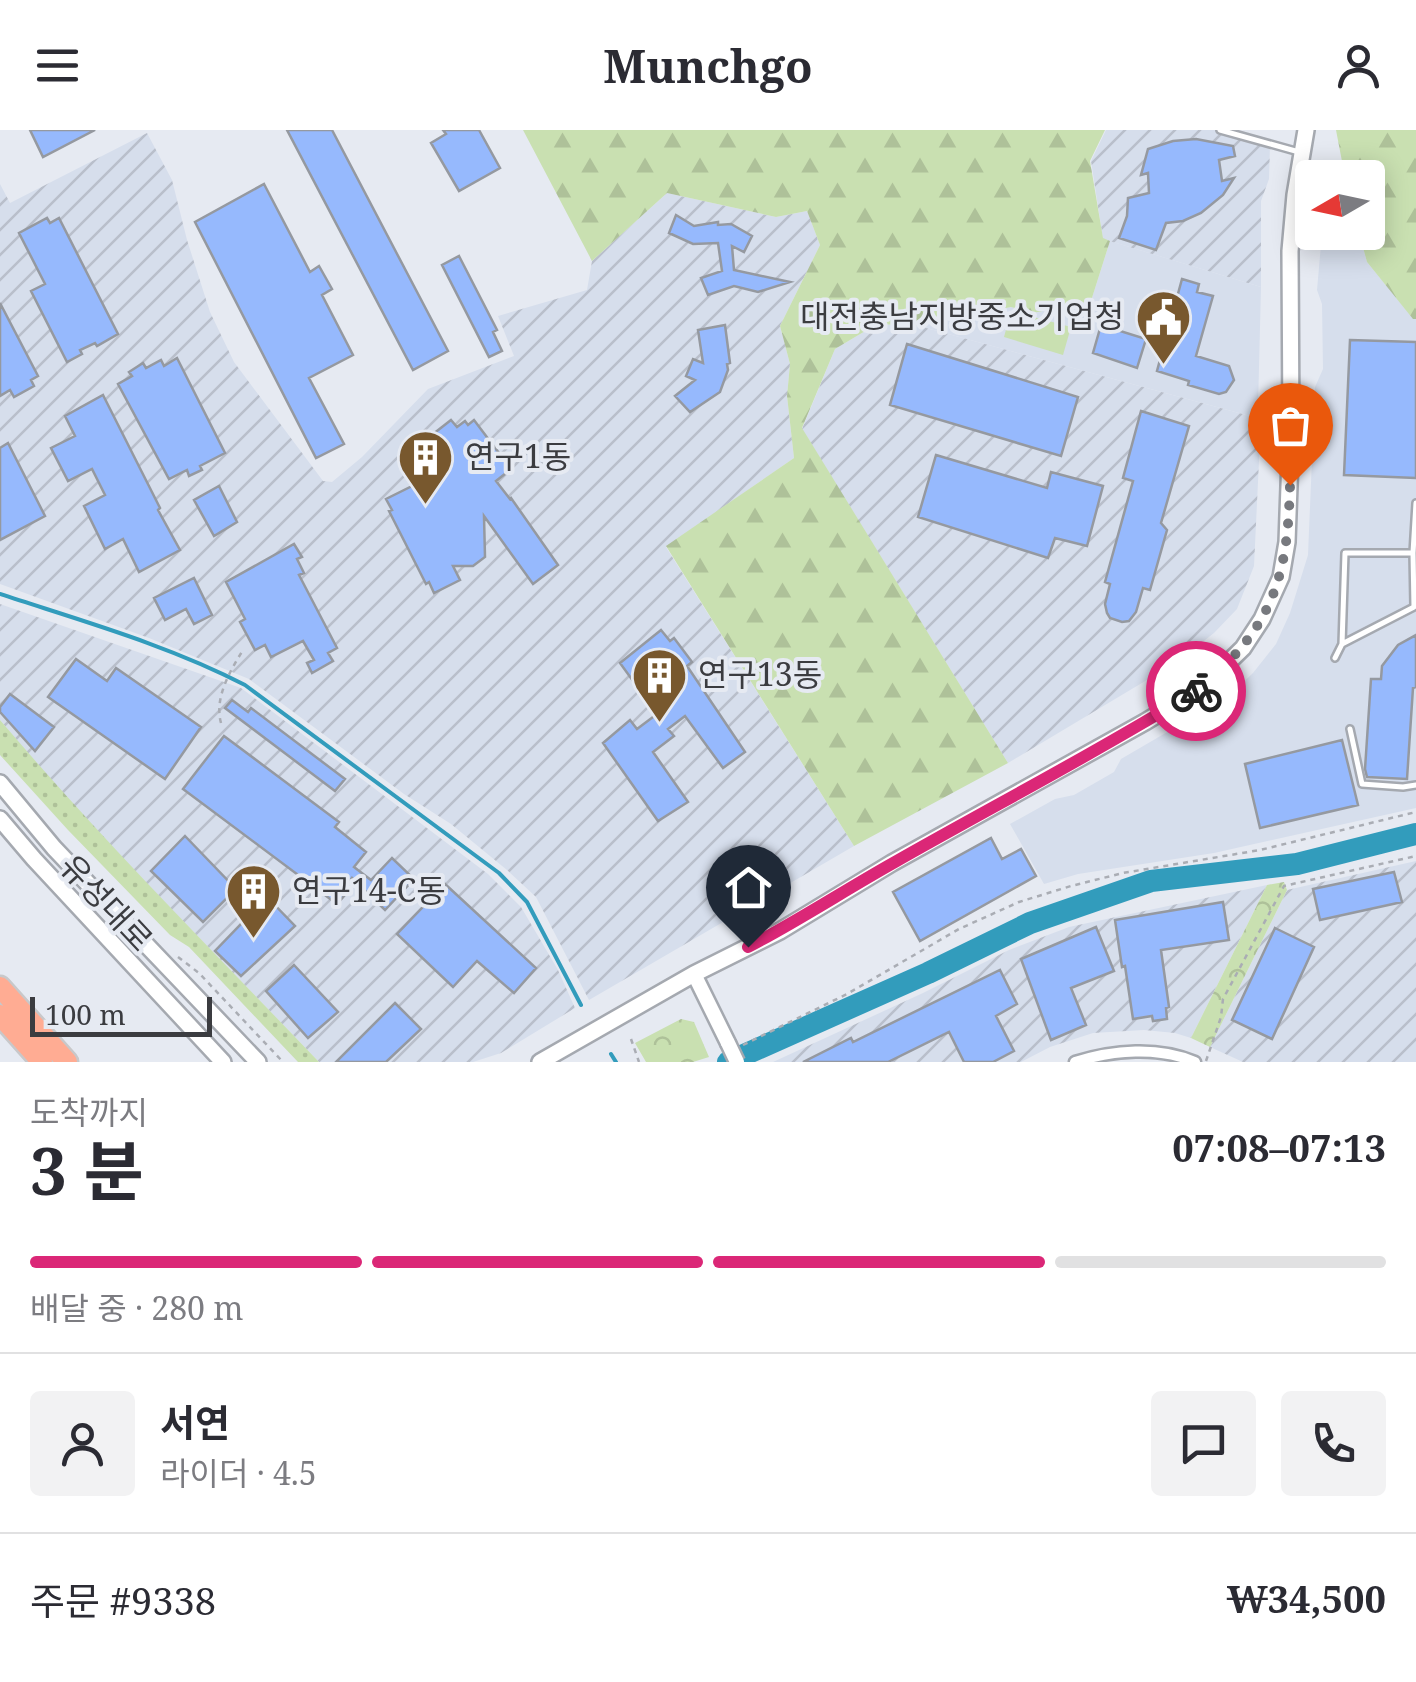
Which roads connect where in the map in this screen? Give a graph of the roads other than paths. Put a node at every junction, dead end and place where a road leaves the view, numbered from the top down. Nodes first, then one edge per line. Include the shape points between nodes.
1 (1220, 130) edge
2 (1306, 130) edge
3 (1301, 153) junction
4 (1416, 503) edge
5 (1413, 552) junction
6 (1342, 644) junction
7 (1335, 658) dead end
8 (1350, 729) dead end
9 (0, 783) edge
10 (1416, 785) edge
11 (0, 819) edge
12 (694, 974) junction
13 (0, 987) edge
14 (0, 1016) edge
15 (734, 1051) edge
16 (42, 1062) edge
17 (67, 1062) edge
18 (223, 1062) edge
19 (258, 1062) edge
20 (540, 1062) edge
21 (1075, 1062) edge
22 (1195, 1062) edge

1 - 3 lane
2 - 3 main road
3 - 12 main road via 1290,251 1287,542 1281,577 1242,648 1204,686 1145,722
4 - 5 lane
5 - 6 lane via 1414,607
5 - 6 lane via 1345,553
6 - 7 lane
8 - 10 lane via 1362,784
9 - 19 main road, 유성대로
11 - 18 main road, 유성대로
12 - 15 street
12 - 20 main road
13 - 17 highway
14 - 16 highway
21 - 22 street via 1153,1052

